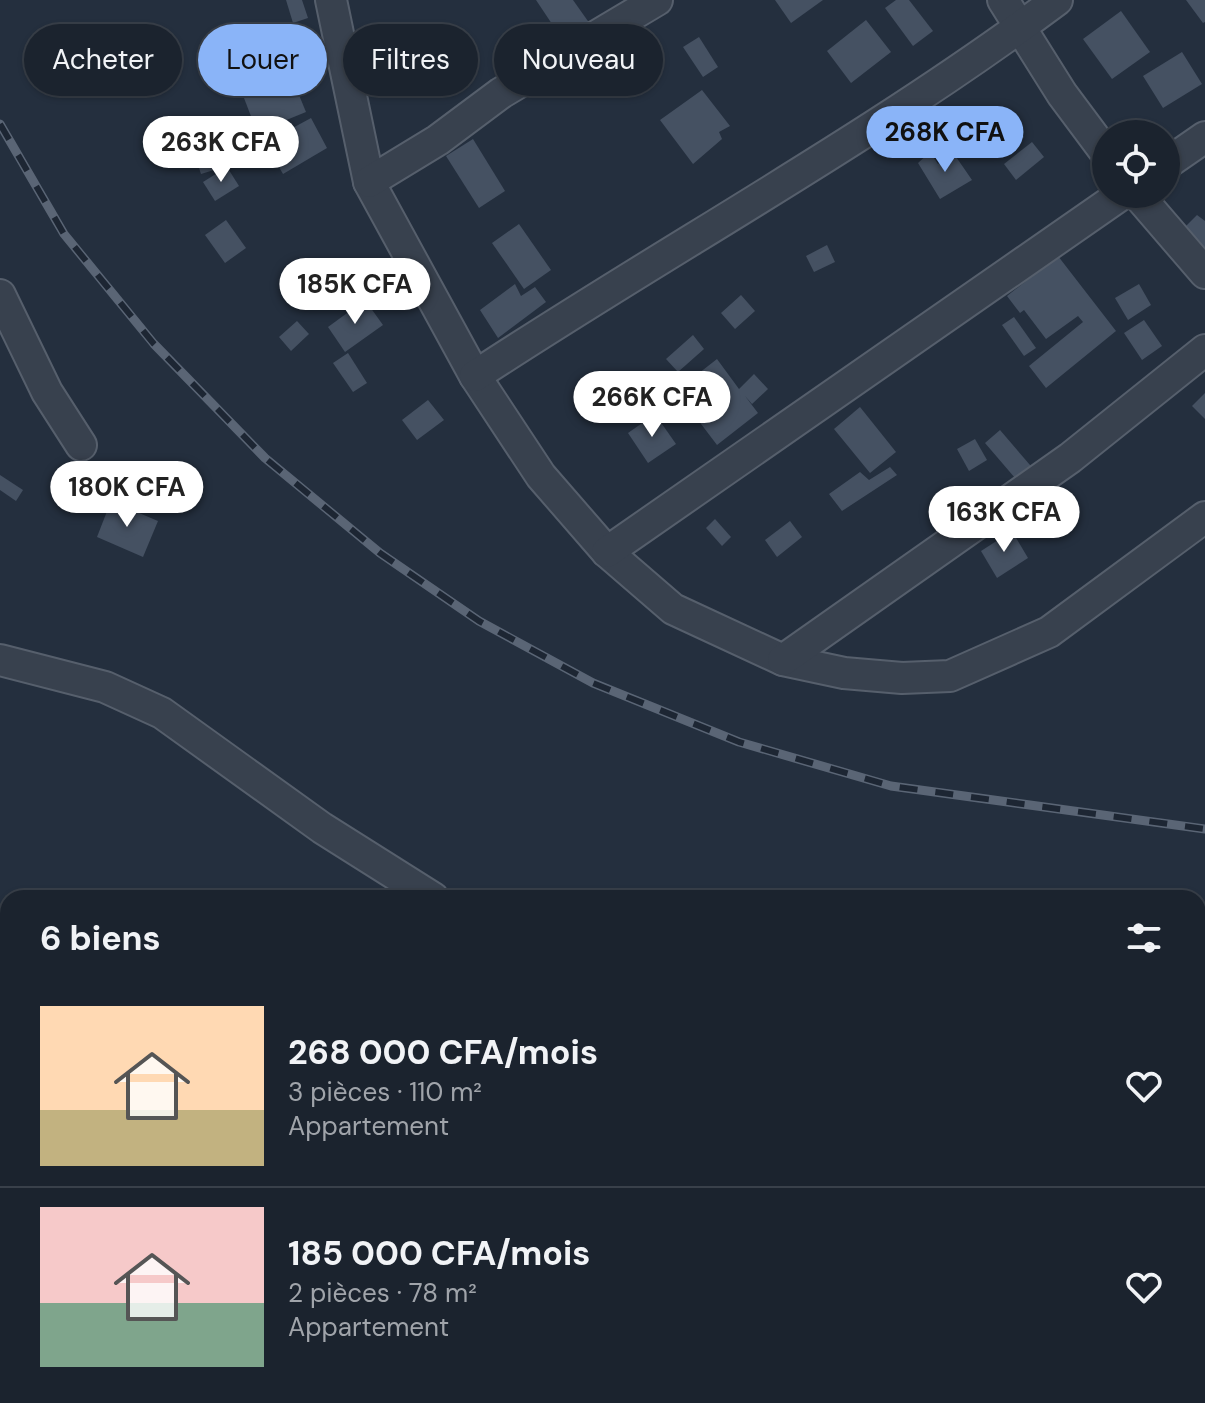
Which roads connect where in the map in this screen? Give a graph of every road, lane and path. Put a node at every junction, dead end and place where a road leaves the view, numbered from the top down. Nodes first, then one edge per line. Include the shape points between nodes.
1 (331, 0) edge
2 (657, 0) edge
3 (1003, 0) edge
4 (1057, 0) edge
5 (1020, 28) junction
6 (1092, 133) edge
7 (1205, 137) edge
8 (1180, 154) edge
9 (369, 182) junction
10 (1102, 208) edge
11 (1149, 208) edge
12 (1205, 273) edge
13 (0, 295) edge
14 (1205, 350) edge
15 (475, 376) junction
16 (81, 445) dead end
17 (1205, 517) edge
18 (607, 552) junction
19 (0, 660) edge
20 (783, 660) junction
21 (420, 890) edge

1 - 9 street
2 - 9 street via 501,93
3 - 5 street
4 - 5 street
5 - 6 street
5 - 15 street via 747,208 622,279
7 - 8 street
9 - 15 street
10 - 18 street
11 - 12 street
13 - 16 street via 47,392
14 - 20 street via 1070,458
15 - 18 street via 541,476
17 - 20 street via 1049,632 950,676 844,673
18 - 20 street via 673,609
19 - 21 street via 105,687 162,713 322,828

